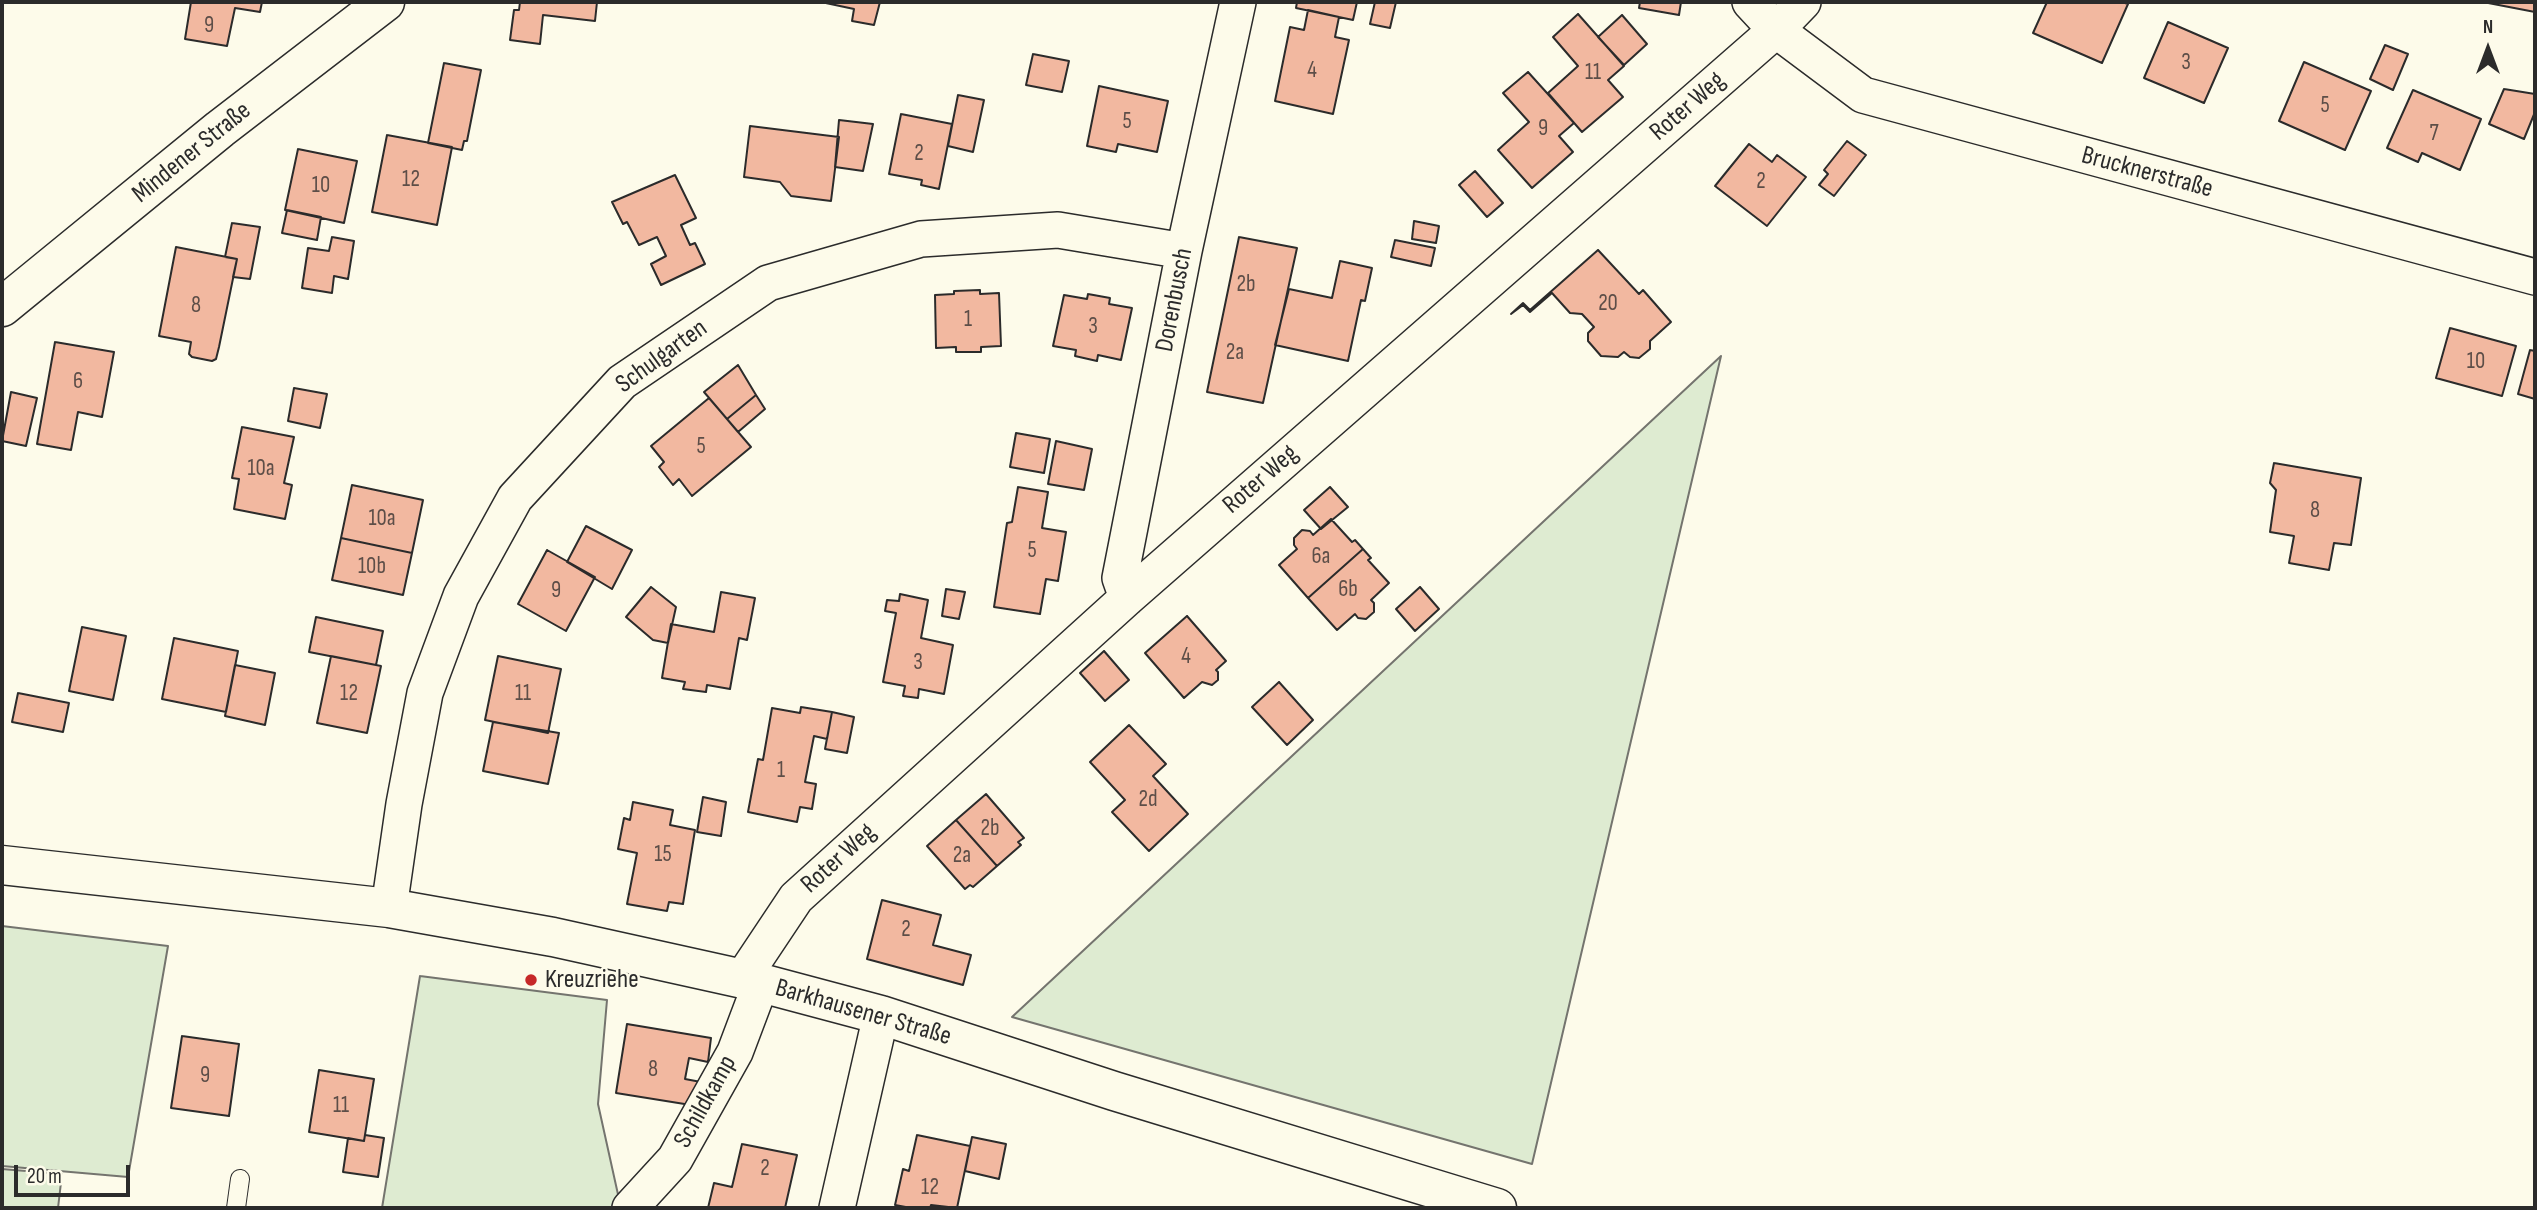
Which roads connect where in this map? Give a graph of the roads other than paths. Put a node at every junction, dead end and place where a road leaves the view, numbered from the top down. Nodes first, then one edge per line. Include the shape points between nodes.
1 (384, 2) edge
2 (1238, 2) edge
3 (1750, 2) edge
4 (1803, 2) edge
5 (1776, 30) junction
6 (1184, 251) junction
7 (2535, 277) edge
8 (2, 307) edge
9 (1127, 598) junction
10 (2, 865) edge
11 (389, 908) junction
12 (751, 981) junction
13 (881, 1015) junction
14 (240, 1178) dead end
15 (236, 1208) edge
16 (630, 1208) edge
17 (836, 1208) edge
18 (1497, 1208) edge

1 - 8 main road, Mindener Straße
2 - 6 street, Dorenbusch
3 - 5 street, Brucknerstraße
4 - 5 street, Roter Weg
5 - 7 street, Brucknerstraße via 1863,95
5 - 9 street, Roter Weg
6 - 9 street, Dorenbusch via 1120,578
6 - 11 street, Schulgarten via 1058,230 921,239 768,283 622,382 515,498 461,596 425,693
9 - 12 street, Roter Weg via 796,898
10 - 11 main road, Barkhausener Straße
11 - 12 main road, Barkhausener Straße via 553,937
12 - 13 main road, Barkhausener Straße
12 - 16 street, Schildkamp via 735,1052 675,1159
13 - 17 street
13 - 18 main road, Barkhausener Straße
14 - 15 lane

